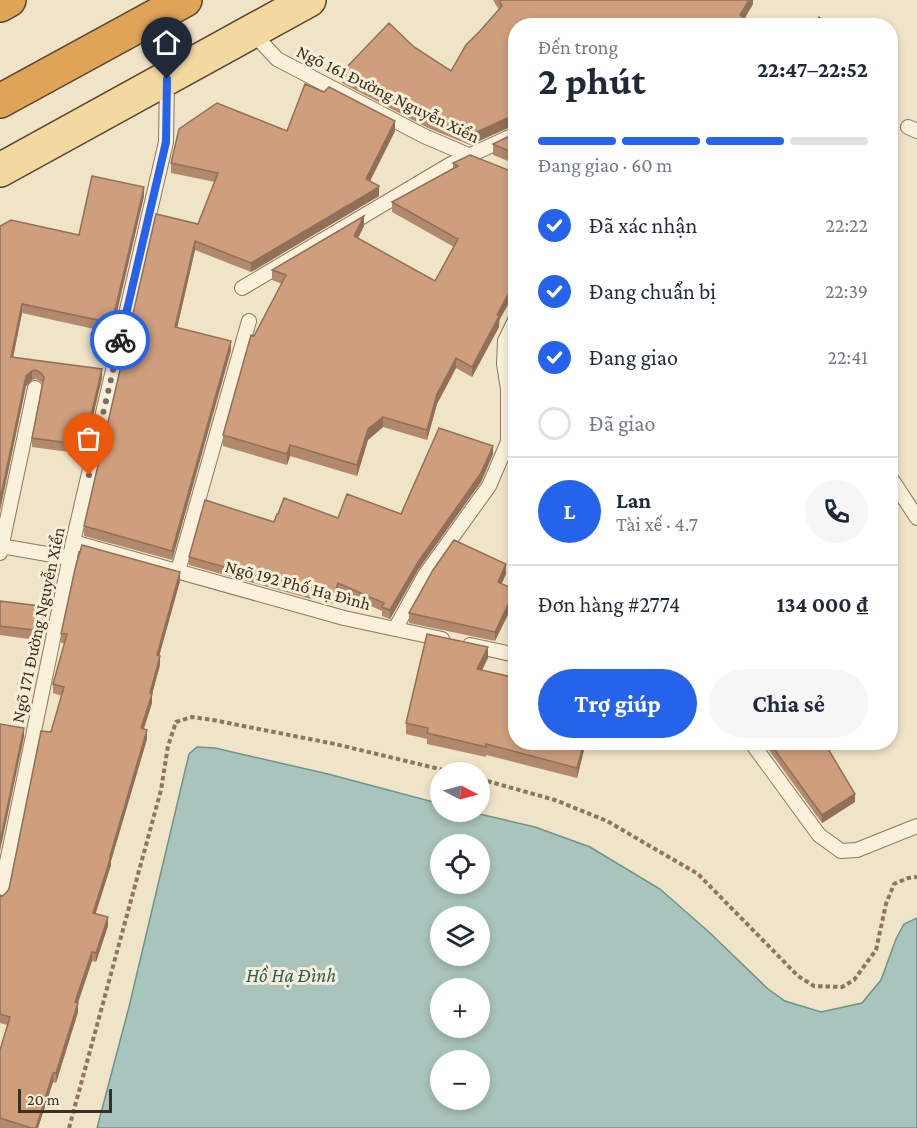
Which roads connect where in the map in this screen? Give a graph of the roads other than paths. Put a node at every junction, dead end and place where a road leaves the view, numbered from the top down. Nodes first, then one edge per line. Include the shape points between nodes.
1 (9, 0) edge
2 (185, 0) edge
3 (309, 0) edge
4 (0, 5) edge
5 (252, 32) junction
6 (167, 79) junction
7 (0, 101) edge
8 (508, 138) edge
9 (469, 155) junction
10 (488, 163) edge
11 (0, 170) edge
12 (242, 288) dead end
13 (249, 321) dead end
14 (508, 335) edge
15 (35, 388) dead end
16 (508, 389) edge
17 (508, 389) edge
18 (508, 442) edge
19 (508, 442) edge
20 (898, 489) edge
21 (917, 518) edge
22 (73, 542) junction
23 (0, 549) edge
24 (70, 558) junction
25 (178, 571) junction
26 (395, 629) junction
27 (508, 653) edge
28 (757, 750) edge
29 (917, 826) edge
30 (0, 897) edge

1 - 4 highway
2 - 7 highway
3 - 5 main road
5 - 6 main road
5 - 9 lane, Ngõ 161 Đường Nguyễn Xiển via 277,59 424,136
6 - 11 main road
6 - 22 lane, Ngõ 171 Đường Nguyễn Xiển via 166,142
8 - 9 lane
9 - 10 lane, Ngõ 161 Đường Nguyễn Xiển
9 - 12 lane
13 - 25 lane
14 - 16 lane via 504,364
15 - 23 lane
17 - 18 lane
19 - 26 lane via 489,486 425,575
20 - 21 lane
22 - 24 lane, Ngõ 171 Đường Nguyễn Xiển
22 - 25 lane, Ngõ 192 Phố Hạ Đình
23 - 24 lane
24 - 30 lane, Ngõ 171 Đường Nguyễn Xiển
25 - 26 lane, Ngõ 192 Phố Hạ Đình
26 - 27 lane, Ngõ 192 Phố Hạ Đình
28 - 29 lane via 819,835 842,851 857,850

